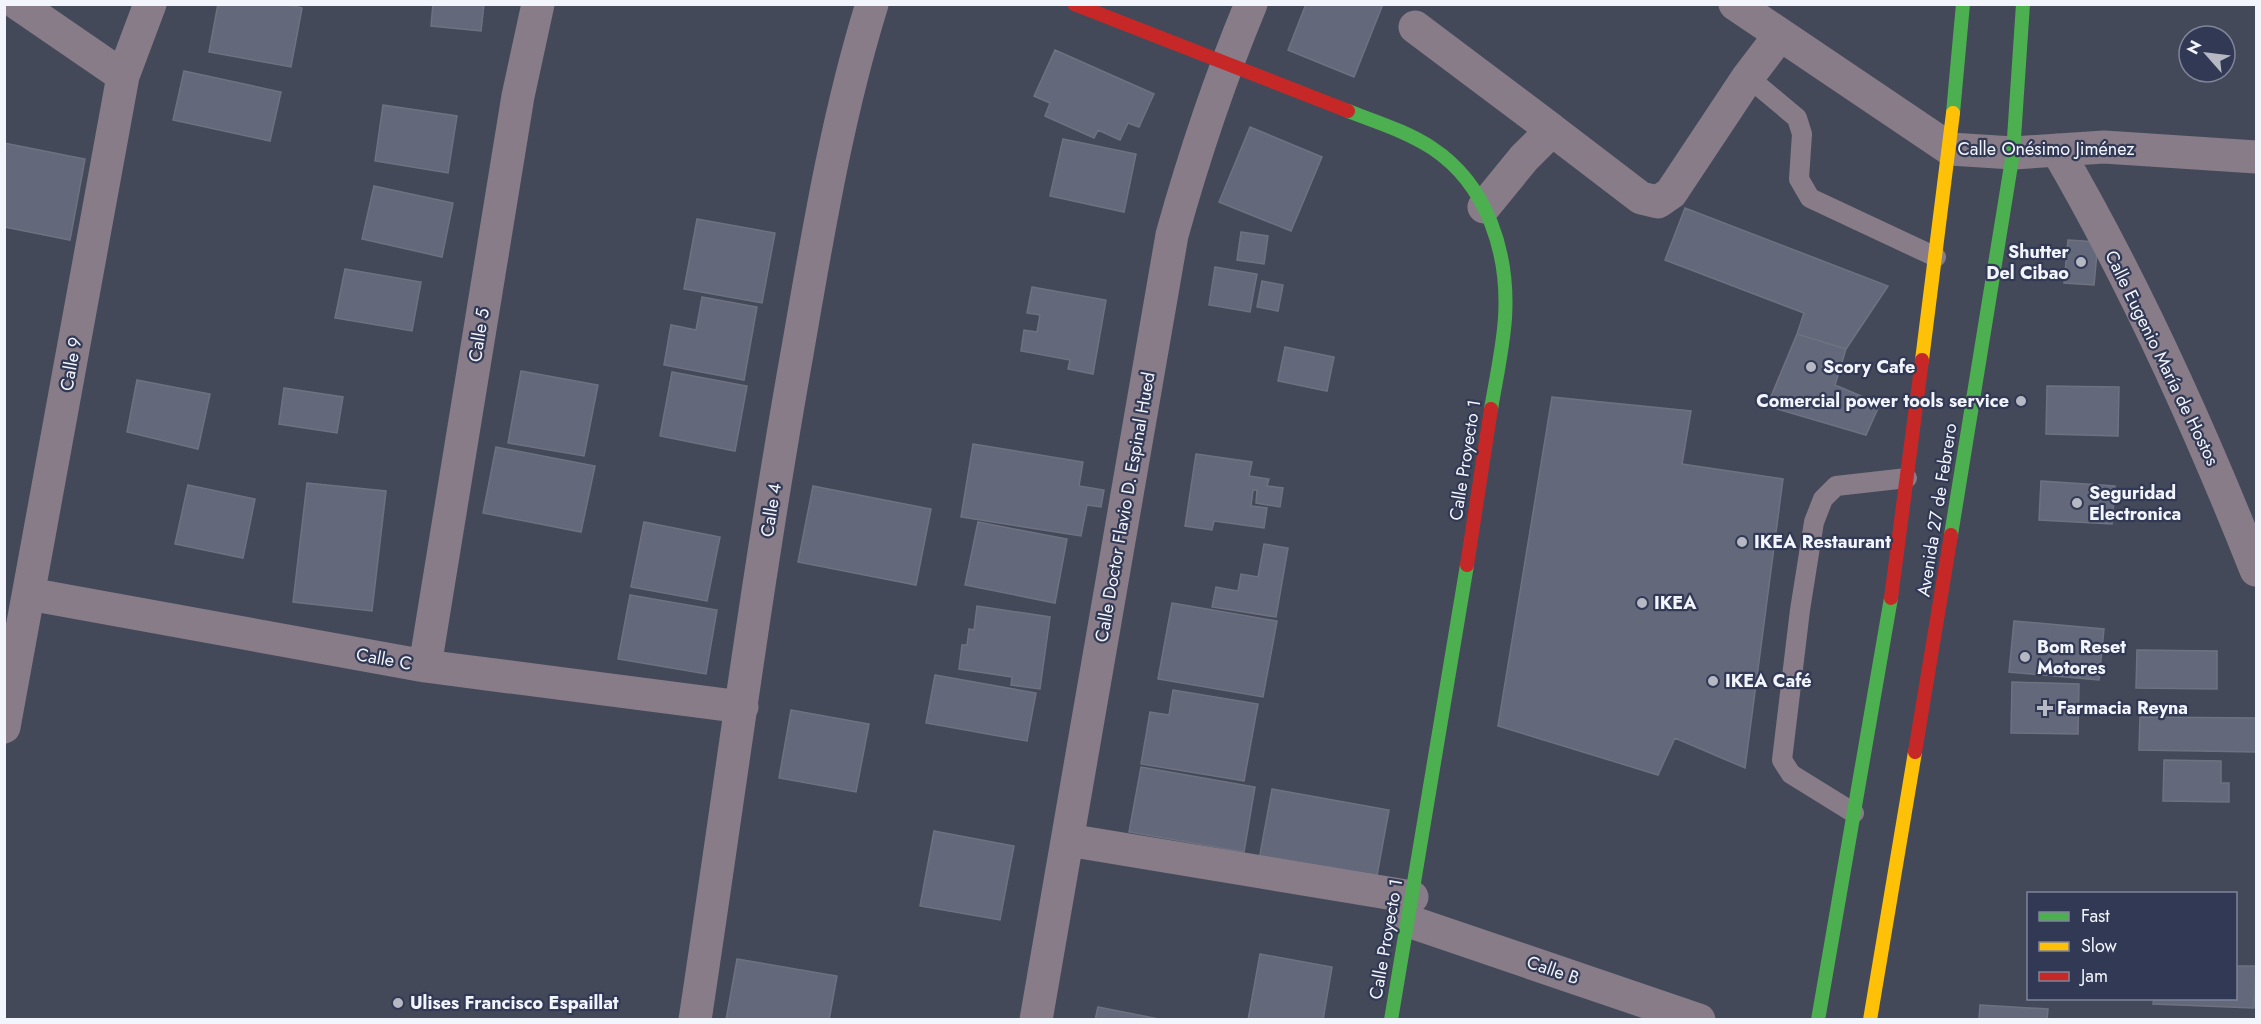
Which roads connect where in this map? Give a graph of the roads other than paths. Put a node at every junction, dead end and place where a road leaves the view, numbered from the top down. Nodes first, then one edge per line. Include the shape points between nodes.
1 (18, 4) edge
2 (150, 4) edge
3 (538, 4) edge
4 (872, 4) edge
5 (1074, 4) edge
6 (1251, 4) edge
7 (1735, 4) edge
8 (1962, 4) edge
9 (2023, 4) edge
10 (1415, 27) dead end
11 (1780, 35) junction
12 (1226, 65) junction
13 (123, 76) junction
14 (1748, 77) junction
15 (1552, 130) junction
16 (1950, 149) junction
17 (2057, 150) junction
18 (2013, 153) junction
19 (2256, 157) edge
20 (1484, 207) junction
21 (1936, 257) junction
22 (1907, 478) junction
23 (2253, 554) edge
24 (29, 594) junction
25 (425, 666) junction
26 (742, 707) junction
27 (4, 727) edge
28 (1854, 813) junction
29 (1068, 840) junction
30 (1410, 909) junction
31 (695, 1020) edge
32 (1036, 1020) edge
33 (1390, 1020) edge
34 (1699, 1020) edge
35 (1818, 1020) edge
36 (1870, 1020) edge

1 - 13 street
2 - 13 street, Calle 9
3 - 25 street, Calle 5 via 518,96
4 - 26 street, Calle 4 via 832,158 784,424
5 - 12 main road, Calle Proyecto 1
6 - 12 street, Calle Doctor Flavio D. Espinal Hued
7 - 11 street, Calle Onésimo Jiménez
8 - 16 main road, Avenida 27 de Febrero
9 - 18 main road, Avenida 27 de Febrero
10 - 15 street
11 - 14 street
11 - 16 street, Calle Onésimo Jiménez
12 - 20 main road, Calle Proyecto 1 via 1415,136 1454,166
12 - 29 street, Calle Doctor Flavio D. Espinal Hued via 1172,235
13 - 24 street, Calle 9
14 - 15 street via 1671,193 1658,202 1641,198
14 - 21 lane via 1797,118 1802,134 1799,179 1810,198
15 - 20 street
16 - 18 street, Calle Onésimo Jiménez
16 - 21 main road, Avenida 27 de Febrero
17 - 18 street, Calle Onésimo Jiménez
17 - 19 street, Calle Onésimo Jiménez via 2104,147
17 - 23 street, Calle Eugenio María de Hostos via 2169,364
18 - 36 main road, Avenida 27 de Febrero
20 - 30 main road, Calle Proyecto 1 via 1504,264 1505,321
21 - 22 main road, Avenida 27 de Febrero
22 - 28 main road, Avenida 27 de Febrero via 1890,609
22 - 28 lane via 1836,486 1823,499 1810,544 1782,760 1791,774
24 - 25 street, Calle C
24 - 27 street, Calle 9
25 - 26 street, Calle C
26 - 31 street, Calle 4
28 - 35 main road, Avenida 27 de Febrero
29 - 30 street, Calle B
29 - 32 street, Calle Doctor Flavio D. Espinal Hued
30 - 33 main road, Calle Proyecto 1
30 - 34 street, Calle B

